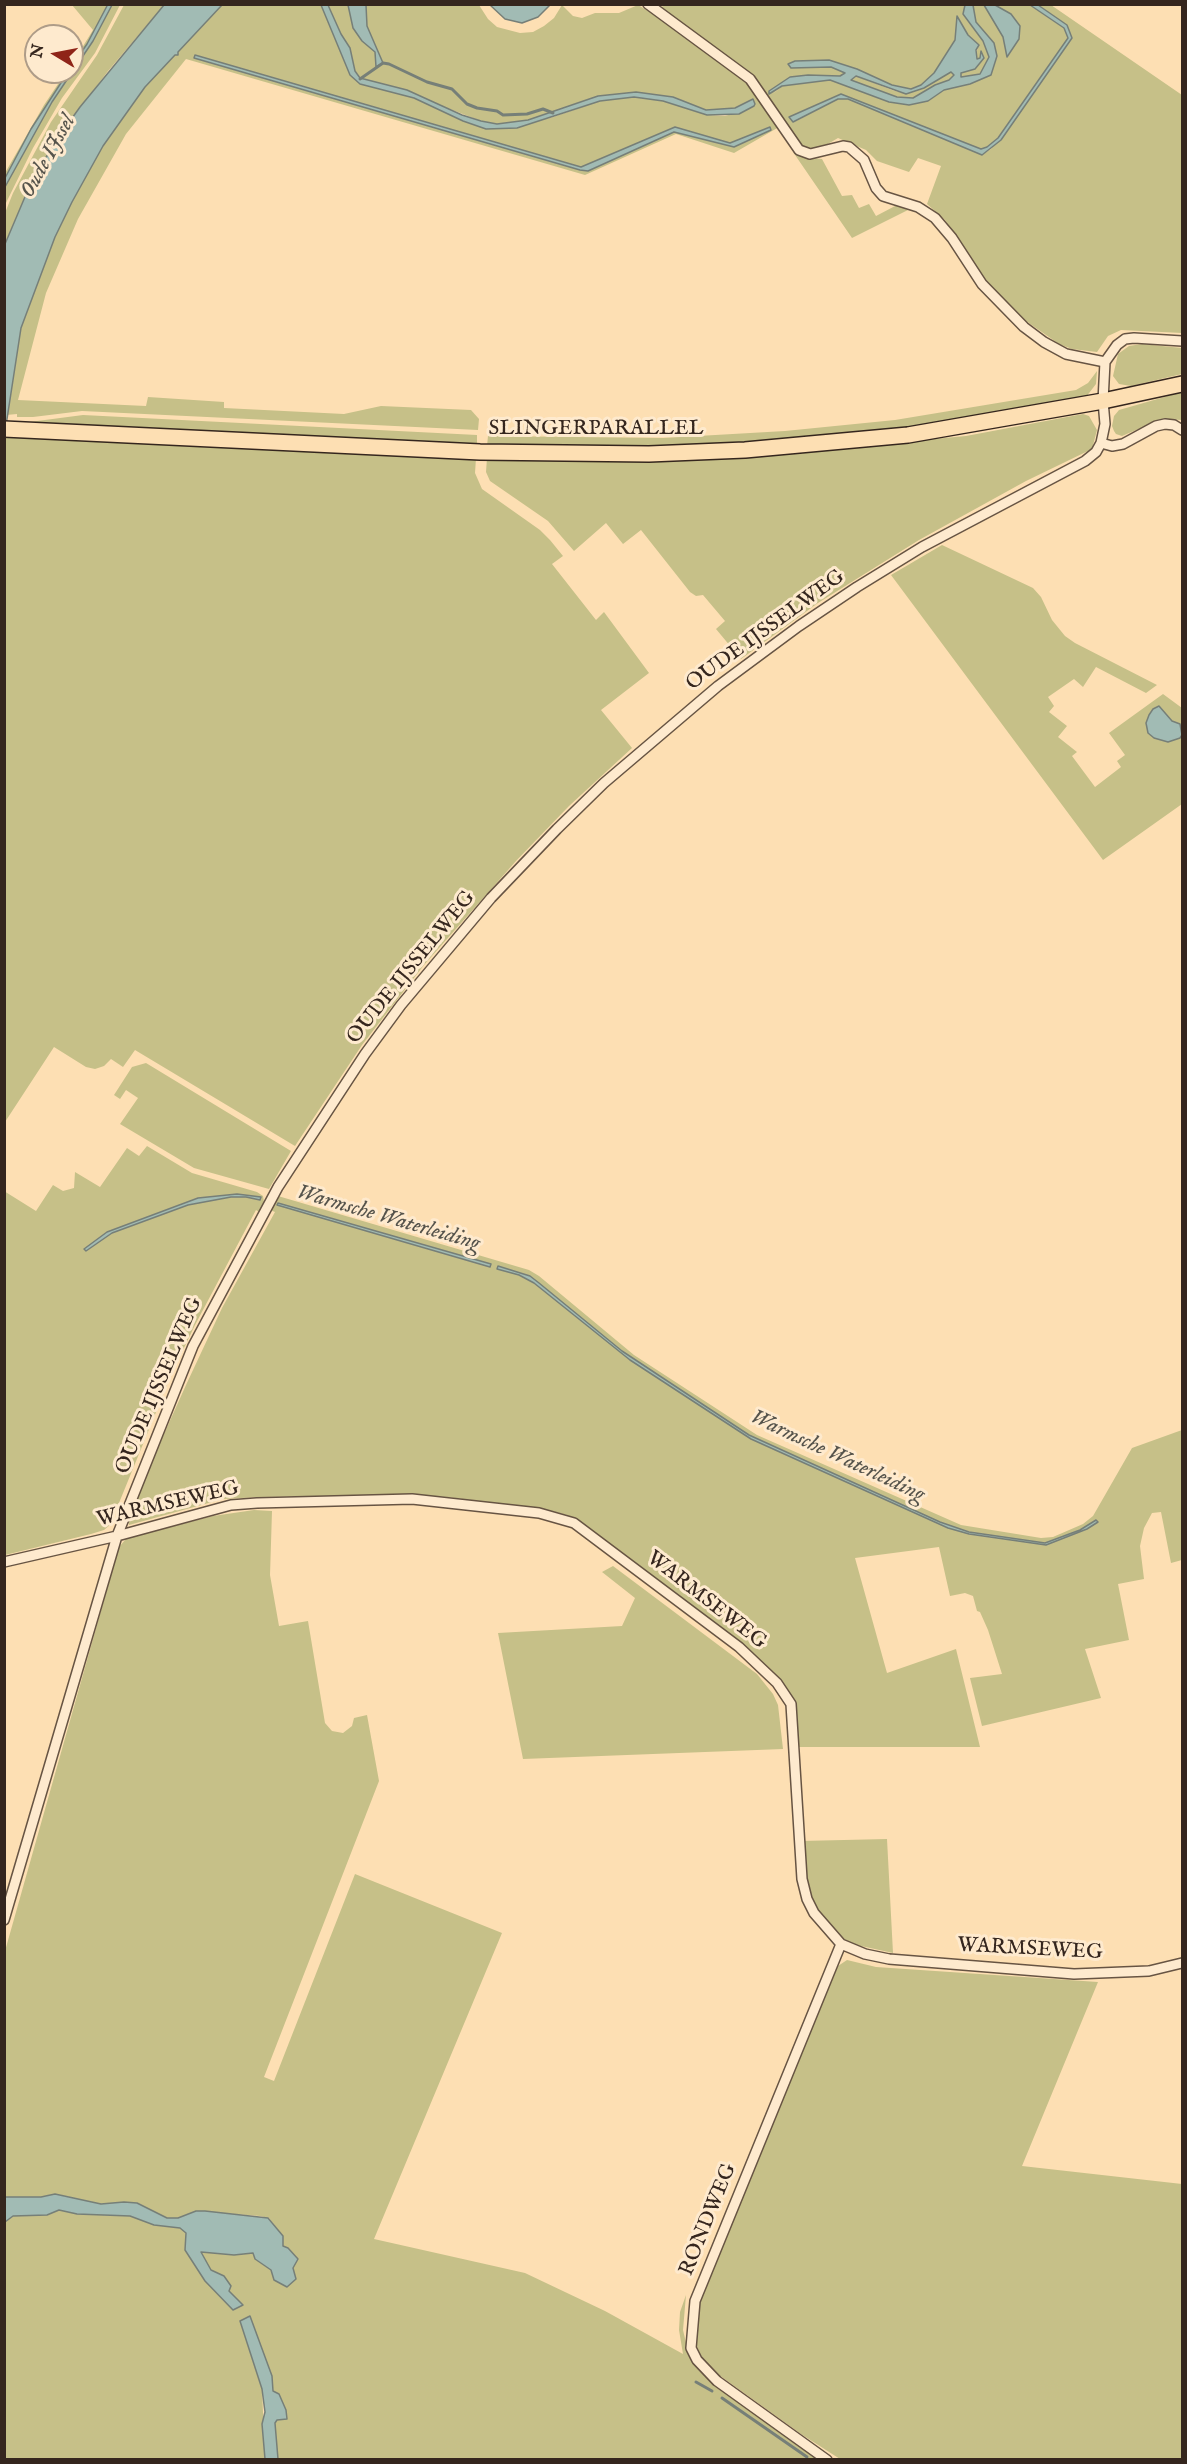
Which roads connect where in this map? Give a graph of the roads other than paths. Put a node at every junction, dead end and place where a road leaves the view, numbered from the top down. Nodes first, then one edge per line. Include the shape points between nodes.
1 (648, 4) edge
2 (1182, 341) edge
3 (1105, 362) junction
4 (1182, 384) edge
5 (1102, 401) junction
6 (10, 429) edge
7 (1182, 430) edge
8 (1101, 443) junction
9 (117, 1536) junction
10 (4, 1562) edge
11 (4, 1920) edge
12 (841, 1944) junction
13 (1182, 1963) edge
14 (827, 2460) edge

1 - 3 street via 750,79 799,150 810,154 849,147 864,160 883,196 918,207 935,218 982,284 1024,327 1066,354
2 - 3 street via 1125,339
3 - 5 street
4 - 5 main road, SLINGERPARALLEL
5 - 6 main road, SLINGERPARALLEL via 908,435 745,450 649,454 480,452
5 - 8 street via 1105,424
7 - 8 street via 1165,424 1123,444
8 - 9 street, OUDE IJSSELWEG via 1085,461 922,547 857,587 736,673 604,783 491,898 371,1046 278,1187 193,1346
9 - 10 street, WARMSEWEG
9 - 11 street, OUDE IJSSELWEG
9 - 12 street, WARMSEWEG via 231,1505 257,1503 412,1499 539,1513 574,1523 739,1647 777,1683 791,1704 805,1889 814,1913
12 - 13 street, WARMSEWEG via 889,1959 1074,1974 1149,1971
12 - 14 street, RONDWEG via 695,2301 692,2348 697,2360 717,2381

